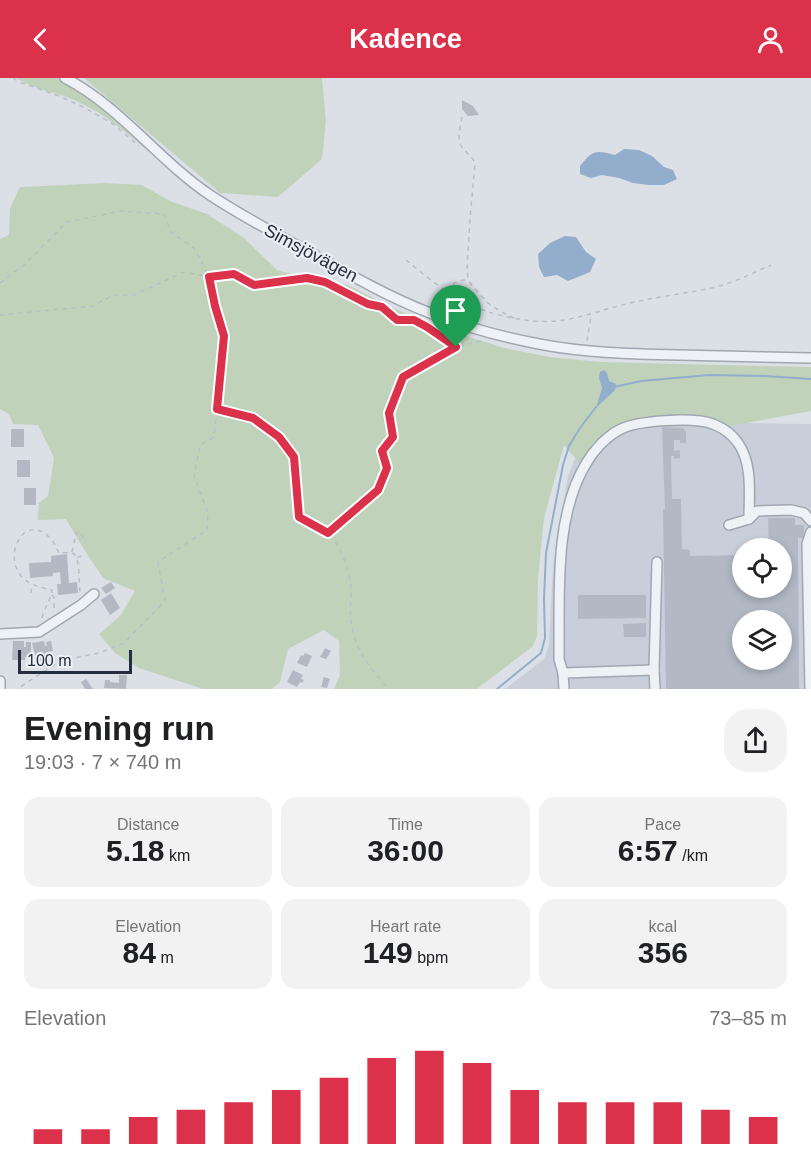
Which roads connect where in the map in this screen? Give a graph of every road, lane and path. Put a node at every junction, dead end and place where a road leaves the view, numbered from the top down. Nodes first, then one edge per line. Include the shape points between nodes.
1 (13, 78) edge
2 (65, 78) edge
3 (462, 117) dead end
4 (144, 151) dead end
5 (406, 260) dead end
6 (771, 265) dead end
7 (209, 277) junction
8 (0, 283) edge
9 (472, 285) junction
10 (449, 292) junction
11 (0, 315) edge
12 (591, 315) junction
13 (519, 320) junction
14 (475, 337) dead end
15 (456, 347) junction
16 (585, 351) junction
17 (811, 358) edge
18 (217, 409) junction
19 (749, 519) junction
20 (811, 521) edge
21 (729, 525) dead end
22 (811, 532) edge
23 (328, 533) junction
24 (86, 540) dead end
25 (72, 553) junction
26 (82, 556) dead end
27 (76, 557) junction
28 (657, 562) dead end
29 (32, 584) junction
30 (80, 592) dead end
31 (31, 593) dead end
32 (94, 594) dead end
33 (51, 595) junction
34 (56, 622) junction
35 (40, 631) junction
36 (0, 634) edge
37 (654, 669) junction
38 (563, 673) junction
39 (0, 681) edge
40 (0, 689) edge
41 (17, 689) edge
42 (389, 689) edge
43 (564, 689) edge
44 (655, 689) edge
45 (810, 689) edge

1 - 4 path via 85,108 113,124
2 - 16 street, Simsjövägen via 99,99 210,195 376,288 483,332
3 - 9 path via 460,143 476,163 466,269
5 - 10 path
6 - 12 path via 717,287 634,302
7 - 8 path via 195,249 171,232 164,214 121,211 67,222
7 - 11 path via 183,272 134,295 113,295 93,306
7 - 15 path via 234,274 254,285 307,278 325,282 382,307 397,320 414,320
7 - 18 path via 224,336
9 - 10 path via 460,280
9 - 13 path via 488,303
10 - 13 path via 466,303
12 - 13 path via 561,321
12 - 16 path
14 - 15 path via 485,340
15 - 23 path via 403,377 389,413 393,437 382,451 387,468 378,490
16 - 17 street, Simsjövägen
18 - 23 path via 253,418 279,437 294,457 299,517
18 - 41 path via 214,438 200,445 194,476 208,513 207,530 158,562 165,600 124,643 54,665
19 - 20 street via 757,511 791,510 804,513
19 - 21 street
19 - 38 street via 744,454 724,429 711,423 659,421 619,430 602,444 575,486 566,521 560,560 559,659
22 - 45 street via 807,544
23 - 42 path via 350,576 349,605 358,647
24 - 25 path via 80,532 76,533
25 - 27 path
25 - 29 path via 59,553 43,532 25,533 14,550 14,563
26 - 27 path
27 - 30 path
28 - 37 street
29 - 31 path
29 - 33 path via 52,590
32 - 34 street
33 - 34 path
33 - 35 path
34 - 35 street
35 - 36 street
37 - 38 street
37 - 44 street
38 - 43 street
39 - 40 street

